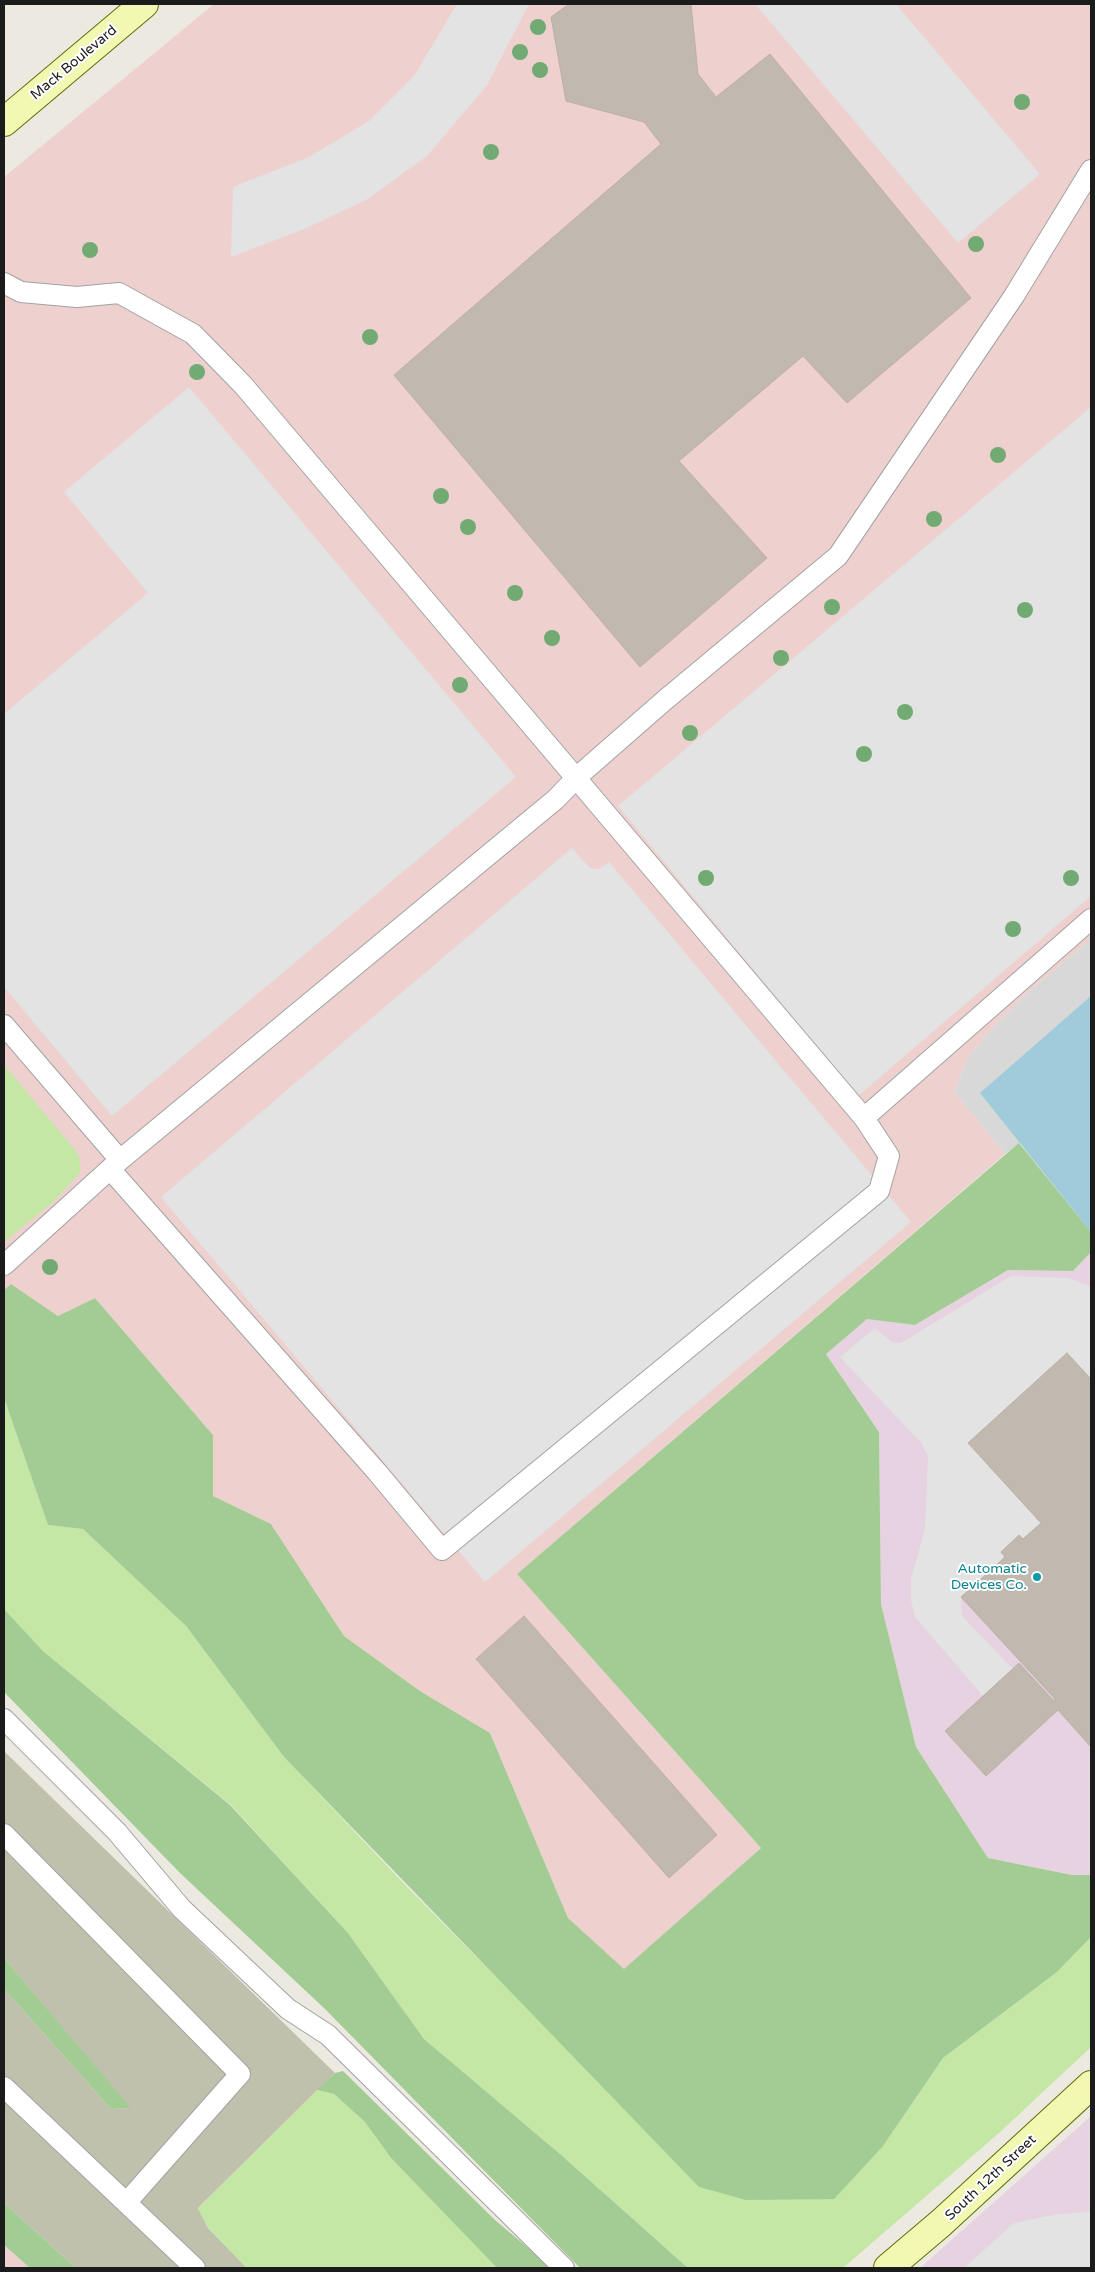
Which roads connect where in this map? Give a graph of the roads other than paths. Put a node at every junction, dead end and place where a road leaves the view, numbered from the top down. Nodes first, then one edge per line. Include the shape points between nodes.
1 (144, 4) edge
2 (4, 122) edge
3 (1091, 170) edge
4 (4, 283) edge
5 (577, 777) junction
6 (1091, 919) edge
7 (4, 1025) edge
8 (864, 1118) junction
9 (115, 1165) junction
10 (4, 1264) edge
11 (4, 1719) edge
12 (4, 1834) edge
13 (1091, 2085) edge
14 (4, 2087) edge
15 (126, 2203) junction
16 (195, 2268) edge
17 (564, 2268) edge
18 (888, 2268) edge

1 - 2 street, Mack Boulevard
3 - 5 lane via 1014,296 838,556
4 - 5 lane via 21,292 77,297 119,293 193,334 243,385
5 - 8 lane
5 - 9 lane via 556,799
6 - 8 lane
7 - 9 lane
8 - 9 lane via 889,1156 879,1191 442,1550
9 - 10 lane
11 - 17 lane via 117,1832 182,1909 288,2009 328,2035
12 - 15 lane via 240,2074
13 - 18 street, South 12th Street
14 - 15 lane
15 - 16 lane

